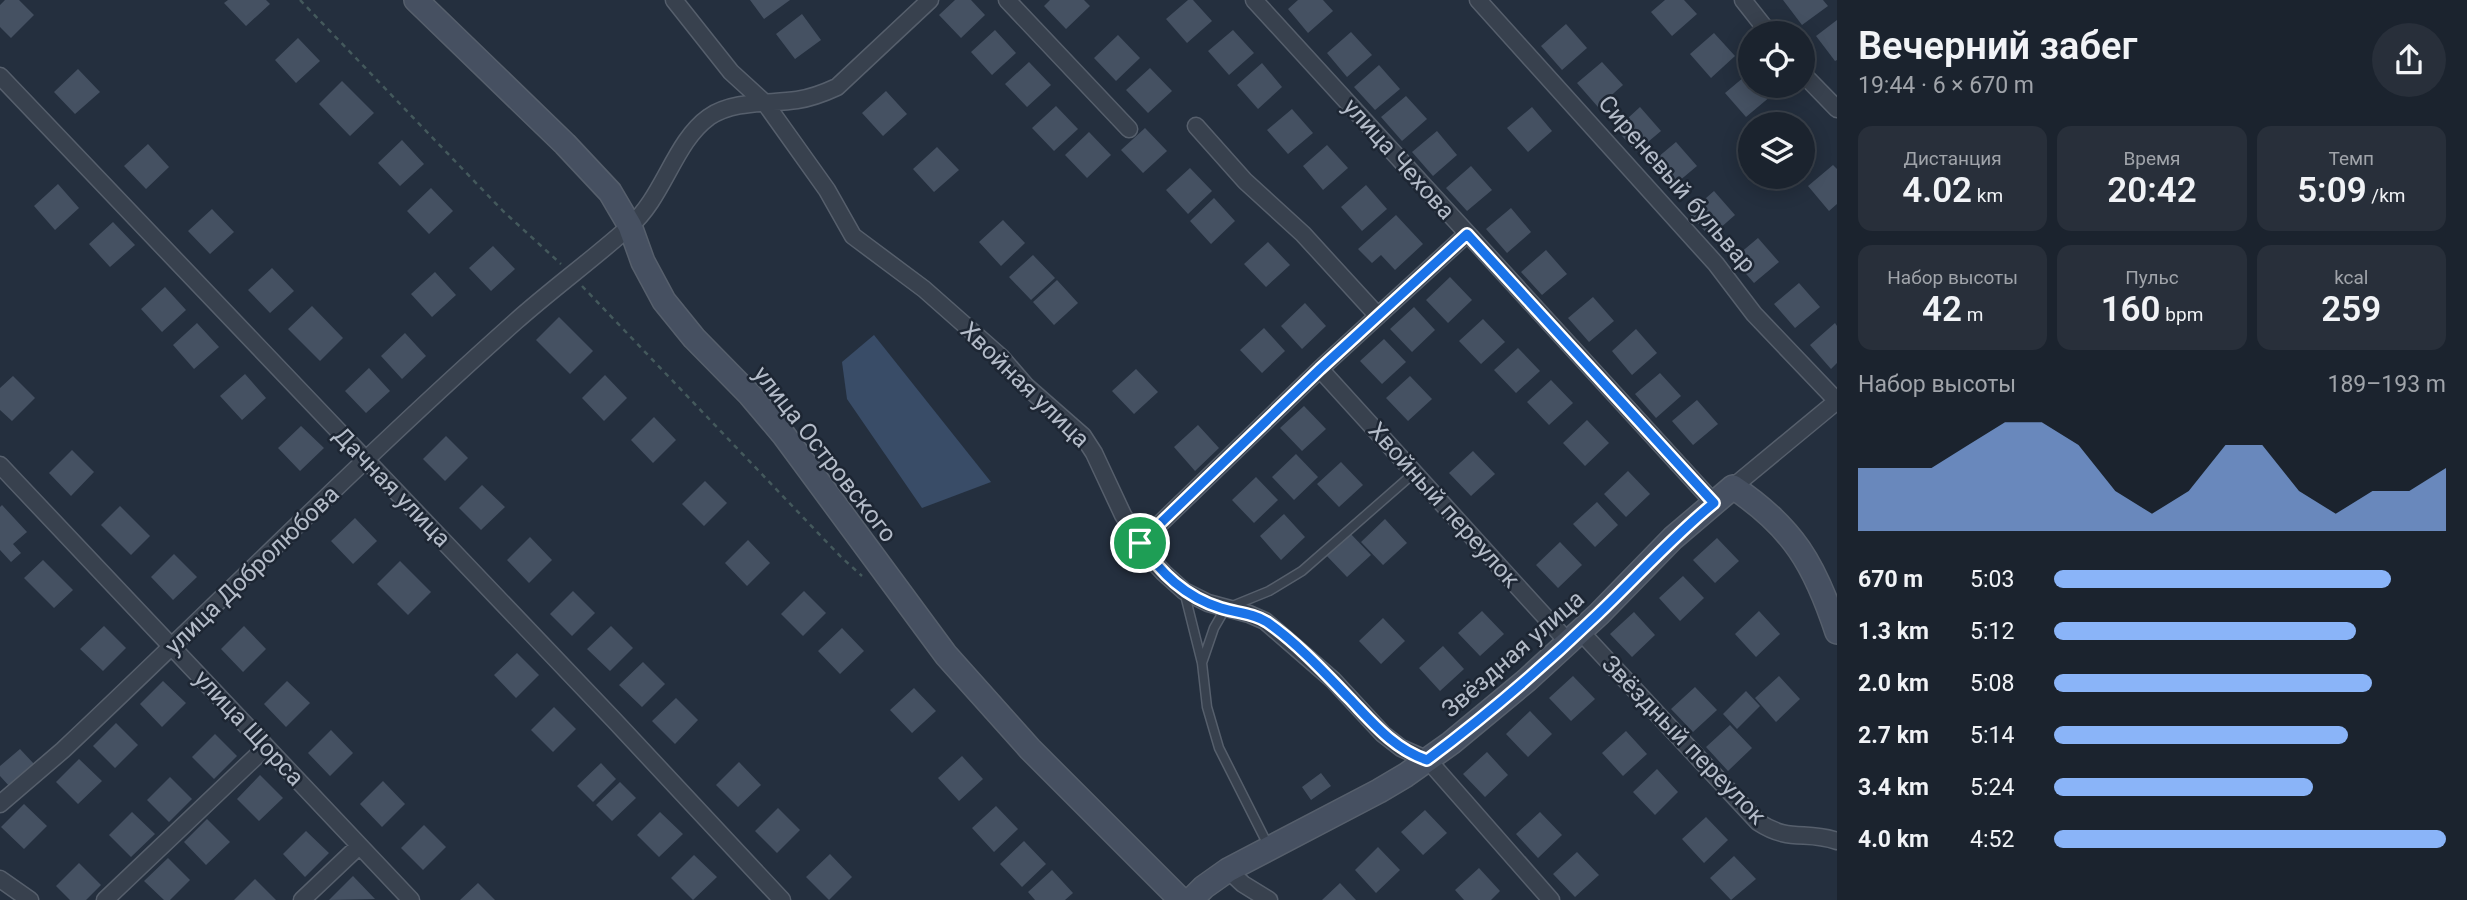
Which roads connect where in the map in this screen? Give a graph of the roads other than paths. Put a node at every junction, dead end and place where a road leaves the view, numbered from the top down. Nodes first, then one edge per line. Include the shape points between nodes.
1 (416, 0) edge
2 (674, 0) edge
3 (930, 0) edge
4 (1007, 0) edge
5 (1254, 0) edge
6 (1478, 0) edge
7 (1743, 0) edge
8 (1760, 21) edge
9 (0, 76) edge
10 (1815, 86) edge
11 (765, 103) junction
12 (1837, 109) edge
13 (1196, 126) dead end
14 (1129, 129) dead end
15 (630, 226) junction
16 (1467, 234) junction
17 (1378, 316) junction
18 (1320, 369) junction
19 (1837, 401) edge
20 (367, 460) junction
21 (0, 466) edge
22 (1414, 473) junction
23 (1733, 487) junction
24 (1714, 503) junction
25 (1140, 543) junction
26 (1184, 591) junction
27 (1225, 609) junction
28 (1837, 632) edge
29 (1574, 636) junction
30 (171, 646) junction
31 (1202, 663) junction
32 (266, 747) junction
33 (1427, 760) junction
34 (0, 804) edge
35 (1837, 841) edge
36 (359, 846) junction
37 (1269, 847) junction
38 (1228, 870) junction
39 (0, 878) edge
40 (1264, 899) edge
41 (30, 900) edge
42 (105, 900) edge
43 (302, 900) edge
44 (411, 900) edge
45 (782, 900) edge
46 (1181, 900) edge
47 (1191, 900) edge
48 (1551, 900) edge

1 - 15 street, улица Островского via 580,159 610,192
2 - 11 street, Хвойная улица via 709,46
3 - 11 street, улица Добролюбова via 837,87 799,100
4 - 14 street
5 - 16 street, улица Чехова
6 - 19 street, Сиреневый бульвар via 1716,264 1754,314
7 - 8 street
9 - 20 street, Дачная улица
10 - 12 street
11 - 15 street, улица Добролюбова via 723,110 700,125 649,206
11 - 25 street, Хвойная улица via 827,190 853,236 924,289 1083,436
13 - 17 street
15 - 20 street, улица Добролюбова via 481,353
15 - 46 street, улица Островского via 664,301 783,434 946,655 1030,749
16 - 17 street
16 - 24 street, улица Чехова
17 - 18 street
18 - 22 street, Хвойный переулок
18 - 25 street
19 - 23 street, Звёздная улица
20 - 30 street, улица Добролюбова
20 - 45 street, Дачная улица
21 - 30 street, улица Щорса
22 - 27 lane via 1302,570 1269,591
22 - 29 street, Хвойный переулок
23 - 24 street, Звёздная улица
23 - 28 street via 1760,505 1796,542 1821,588
24 - 29 street, Звёздная улица
25 - 26 street, Хвойная улица
26 - 27 street, Хвойная улица
26 - 31 lane
27 - 31 lane
27 - 33 street, Хвойная улица via 1265,621 1333,680 1383,734
29 - 33 street, Звёздная улица via 1502,702
29 - 35 street, Звёздный переулок via 1758,822 1789,836
30 - 32 street, улица Щорса
30 - 34 street, улица Добролюбова
31 - 37 lane via 1207,706 1219,748
32 - 36 street, улица Щорса
32 - 42 street
33 - 37 street, Звёздная улица via 1379,791
33 - 48 street
36 - 43 street
36 - 44 street, улица Щорса
37 - 38 street, Звёздная улица
38 - 40 street
38 - 47 street, Звёздная улица
39 - 41 street

